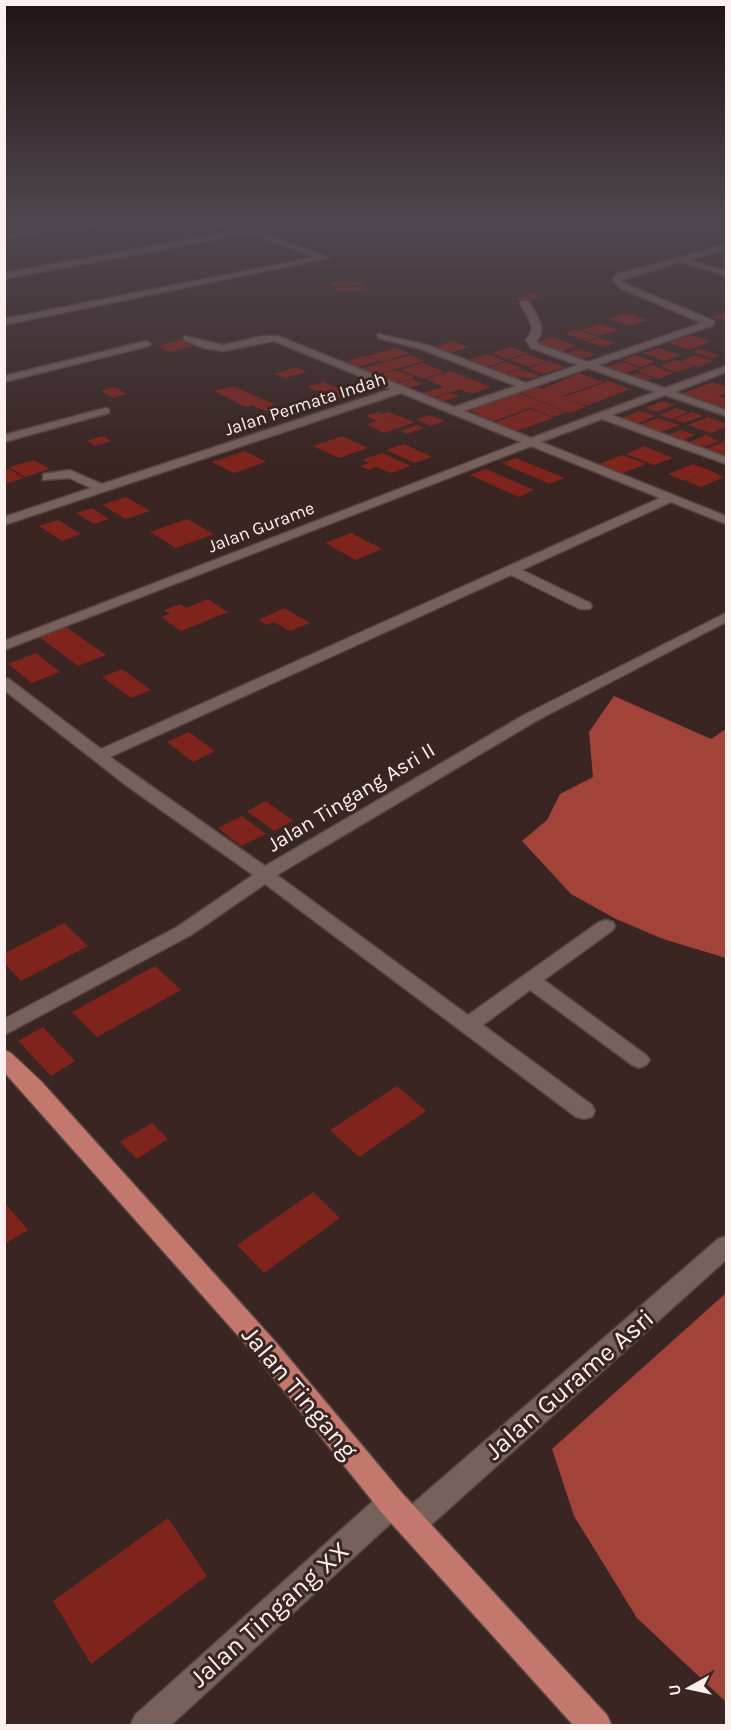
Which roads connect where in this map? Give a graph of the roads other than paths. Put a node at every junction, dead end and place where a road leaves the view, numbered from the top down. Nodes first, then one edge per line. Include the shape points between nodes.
1 (110, 302) edge
2 (660, 302) edge
3 (525, 303) dead end
4 (4, 322) edge
5 (381, 336) dead end
6 (187, 338) dead end
7 (146, 344) dead end
8 (591, 366) junction
9 (726, 369) edge
10 (4, 380) edge
11 (528, 387) junction
12 (401, 390) junction
13 (667, 392) junction
14 (456, 410) junction
15 (105, 411) dead end
16 (726, 413) edge
17 (604, 416) junction
18 (4, 439) edge
19 (531, 442) junction
20 (726, 461) edge
21 (47, 477) dead end
22 (103, 489) junction
23 (670, 498) junction
24 (726, 520) edge
25 (4, 521) edge
26 (511, 570) junction
27 (585, 606) dead end
28 (726, 617) edge
29 (4, 646) edge
30 (4, 682) edge
31 (99, 756) junction
32 (265, 875) junction
33 (606, 926) dead end
34 (531, 981) junction
35 (467, 1026) junction
36 (4, 1028) edge
37 (4, 1058) edge
38 (639, 1060) dead end
39 (584, 1111) dead end
40 (726, 1246) edge
41 (402, 1513) junction
42 (146, 1725) edge
43 (596, 1725) edge

1 - 4 street
2 - 8 street via 711,323
3 - 8 street via 538,328 531,344
5 - 11 street via 424,347
6 - 12 street, Jalan Permata Indah via 226,348 275,338
7 - 10 street
8 - 11 street
8 - 13 street
9 - 13 street, Jalan Gurame
11 - 14 street
12 - 14 street
12 - 22 street, Jalan Permata Indah
13 - 16 street
13 - 17 street, Jalan Gurame
14 - 19 street
15 - 18 street
17 - 19 street, Jalan Gurame
17 - 20 street
19 - 23 street
19 - 29 street, Jalan Gurame
21 - 22 street via 68,474
22 - 25 street, Jalan Permata Indah
23 - 24 street
23 - 26 street
26 - 27 street
26 - 31 street
28 - 32 street, Jalan Tingang Asri II via 531,717
30 - 31 street
31 - 32 street
32 - 35 street
32 - 36 street, Jalan Tingang Asri II via 184,931
33 - 34 street
34 - 35 street
34 - 38 street
35 - 39 street
37 - 41 main road, Jalan Tingang via 257,1339
40 - 41 street, Jalan Gurame Asri
41 - 42 street, Jalan Tingang XX
41 - 43 main road, Jalan Tingang

